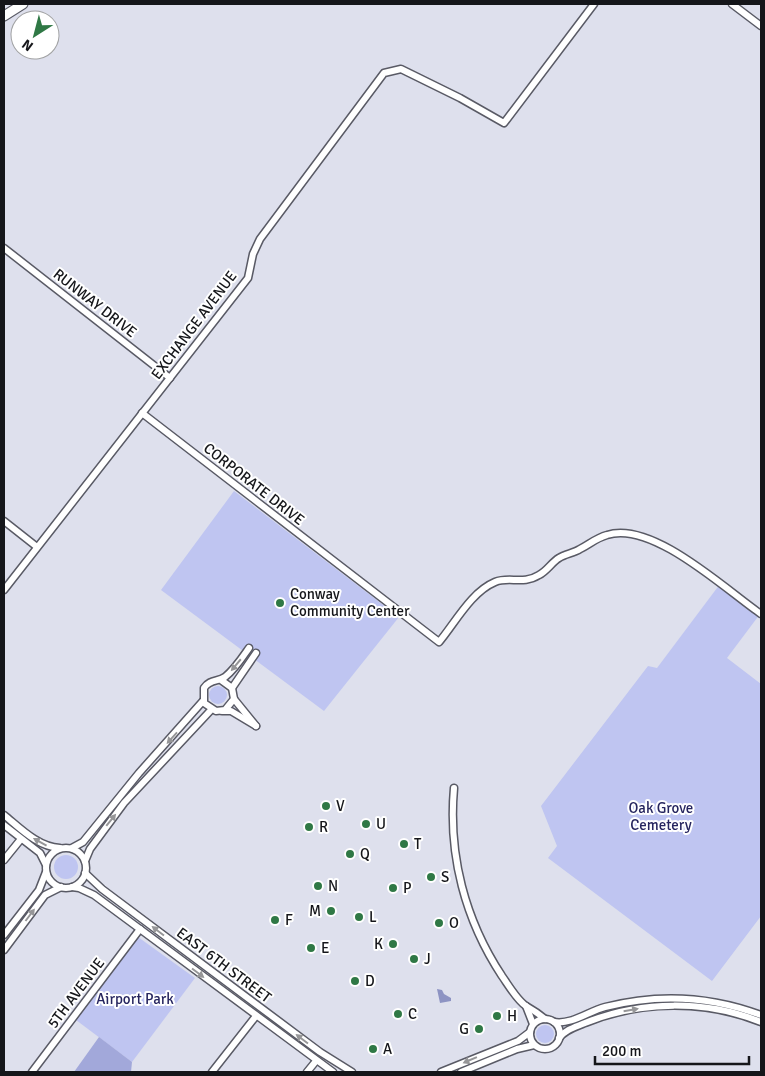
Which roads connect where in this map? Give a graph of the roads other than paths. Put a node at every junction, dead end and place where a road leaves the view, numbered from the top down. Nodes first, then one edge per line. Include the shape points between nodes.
1 (23, 4) edge
2 (594, 4) edge
3 (732, 4) edge
4 (4, 16) edge
5 (761, 26) edge
6 (4, 248) edge
7 (170, 378) junction
8 (142, 413) junction
9 (4, 521) edge
10 (37, 547) junction
11 (4, 590) edge
12 (761, 614) edge
13 (250, 648) dead end
14 (256, 652) dead end
15 (221, 680) junction
16 (232, 688) junction
17 (234, 698) junction
18 (204, 701) junction
19 (211, 710) junction
20 (221, 711) junction
21 (454, 788) dead end
22 (4, 815) edge
23 (4, 825) edge
24 (21, 839) junction
25 (60, 848) junction
26 (72, 848) junction
27 (4, 860) edge
28 (85, 861) junction
29 (46, 868) junction
30 (85, 873) junction
31 (61, 887) junction
32 (72, 887) junction
33 (140, 929) junction
34 (4, 935) edge
35 (4, 950) edge
36 (725, 1003) junction
37 (526, 1006) junction
38 (699, 1006) junction
39 (761, 1015) edge
40 (256, 1016) junction
41 (545, 1019) junction
42 (758, 1021) edge
43 (554, 1022) junction
44 (533, 1024) junction
45 (530, 1032) junction
46 (559, 1038) junction
47 (534, 1045) junction
48 (316, 1061) junction
49 (32, 1072) edge
50 (212, 1072) edge
51 (307, 1072) edge
52 (333, 1072) edge
53 (352, 1072) edge
54 (441, 1072) edge
55 (461, 1072) edge

1 - 4 highway
2 - 7 street, EXCHANGE AVENUE via 504,124 401,69 384,74 260,239 248,278
3 - 5 street
6 - 7 street, RUNWAY DRIVE
7 - 8 street, EXCHANGE AVENUE
8 - 10 street, EXCHANGE AVENUE
8 - 12 street, CORPORATE DRIVE via 439,642 479,592 497,581 527,582 541,575 560,557 610,534 655,540 713,577
9 - 10 street
10 - 11 street, EXCHANGE AVENUE
13 -> 15 street
14 - 16 street
15 - 16 street
15 - 18 street via 207,684 202,693
16 - 17 street
17 - 20 street via 229,707
17 - 20 street via 256,726 231,711
18 - 19 street
18 -> 26 street via 83,842
19 - 20 street
28 -> 19 street via 90,848 124,803
21 - 37 street via 454,850 468,910 493,962
25 -> 22 street via 38,841
23 - 24 street
24 - 27 street
24 - 29 street via 40,853
25 - 26 street
25 - 29 street via 50,854
26 - 28 street
28 - 30 street
29 - 31 street via 53,884
29 - 34 street via 39,890
30 - 32 street
53 -> 30 street, EAST 6TH STREET via 304,1041 102,890
31 - 32 street
35 -> 31 street via 45,896
32 - 33 street, EAST 6TH STREET via 94,895
33 -> 40 street, EAST 6TH STREET
33 - 49 street, 5TH AVENUE
36 - 38 street via 720,1007
36 - 39 street
36 - 42 street via 730,1009
36 - 43 street via 680,997 636,1000 600,1008 565,1023
37 - 41 street
37 - 44 street
38 - 42 street
46 -> 38 street via 572,1028 614,1013 663,1006
40 - 48 street, EAST 6TH STREET
40 - 50 street
41 - 43 street
41 - 44 street
43 - 46 street via 560,1031
44 - 45 street
45 - 47 street
45 -> 54 street via 518,1041
46 - 47 street via 550,1048
47 - 55 street
48 - 51 street
48 - 52 street, EAST 6TH STREET

